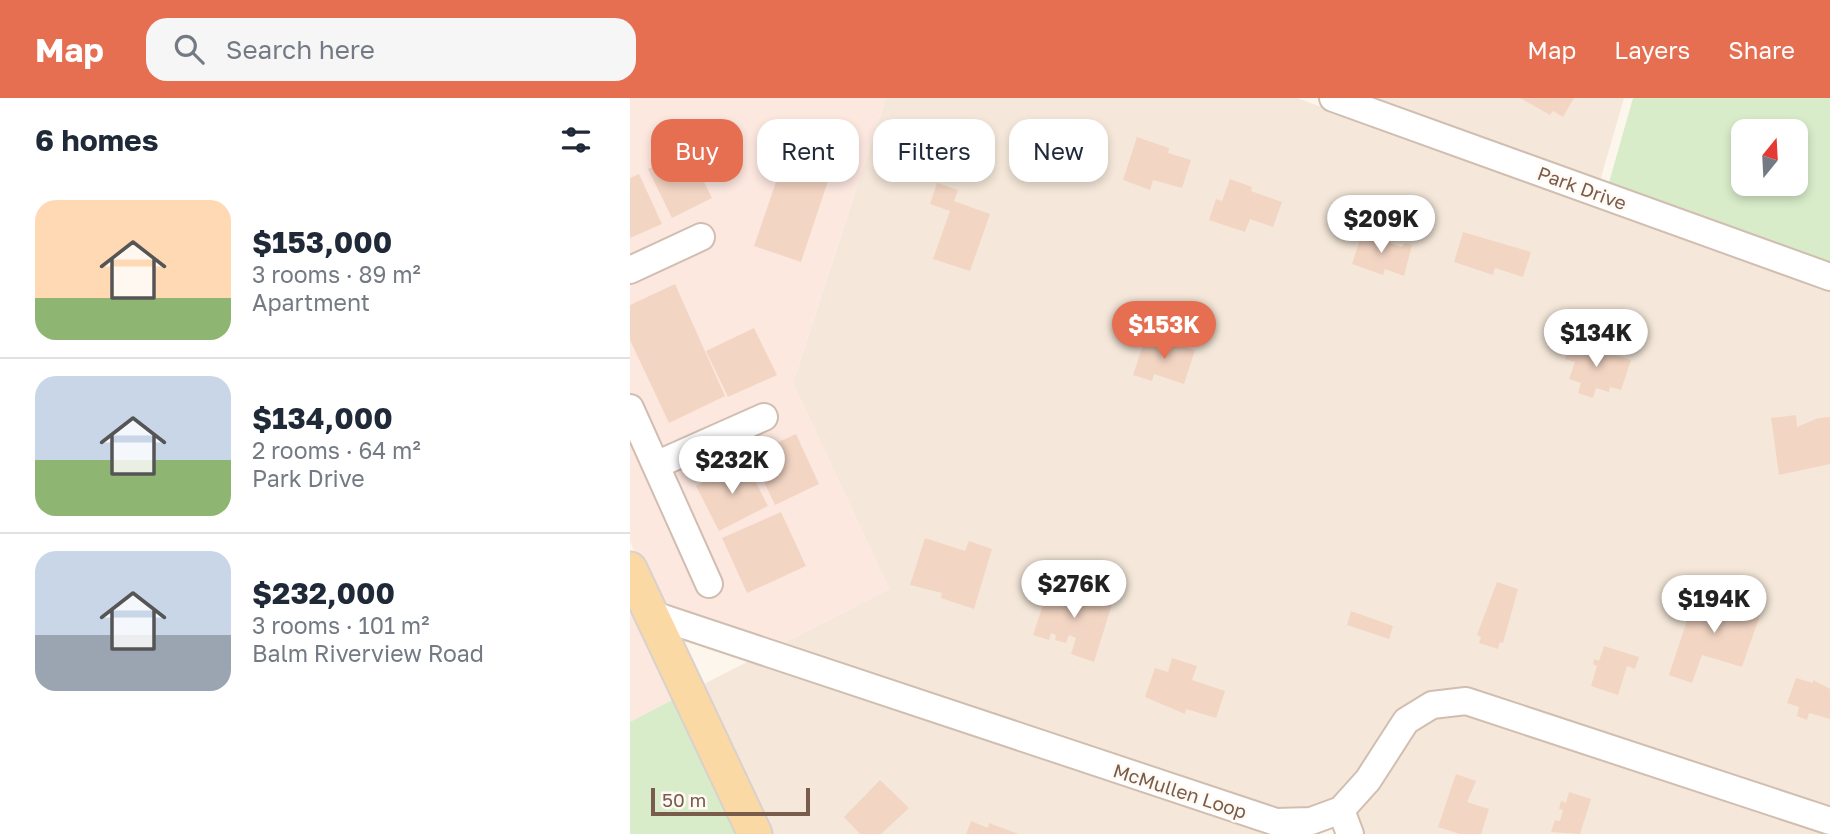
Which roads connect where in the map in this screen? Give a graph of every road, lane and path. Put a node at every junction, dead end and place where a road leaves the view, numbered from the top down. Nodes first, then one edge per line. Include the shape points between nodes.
1 (1333, 98) edge
2 (701, 237) dead end
3 (630, 270) edge
4 (1830, 277) edge
5 (630, 408) edge
6 (764, 418) dead end
7 (656, 465) junction
8 (630, 569) edge
9 (709, 584) dead end
10 (651, 614) junction
11 (1830, 821) edge
12 (1345, 822) edge
13 (755, 834) edge

1 - 4 street, Park Drive
2 - 3 street
5 - 7 street
6 - 7 street
7 - 9 street
8 - 10 main road
10 - 12 street, McMullen Loop via 1276,822
10 - 13 main road
11 - 12 street, McMullen Loop via 1466,701 1432,705 1406,721

